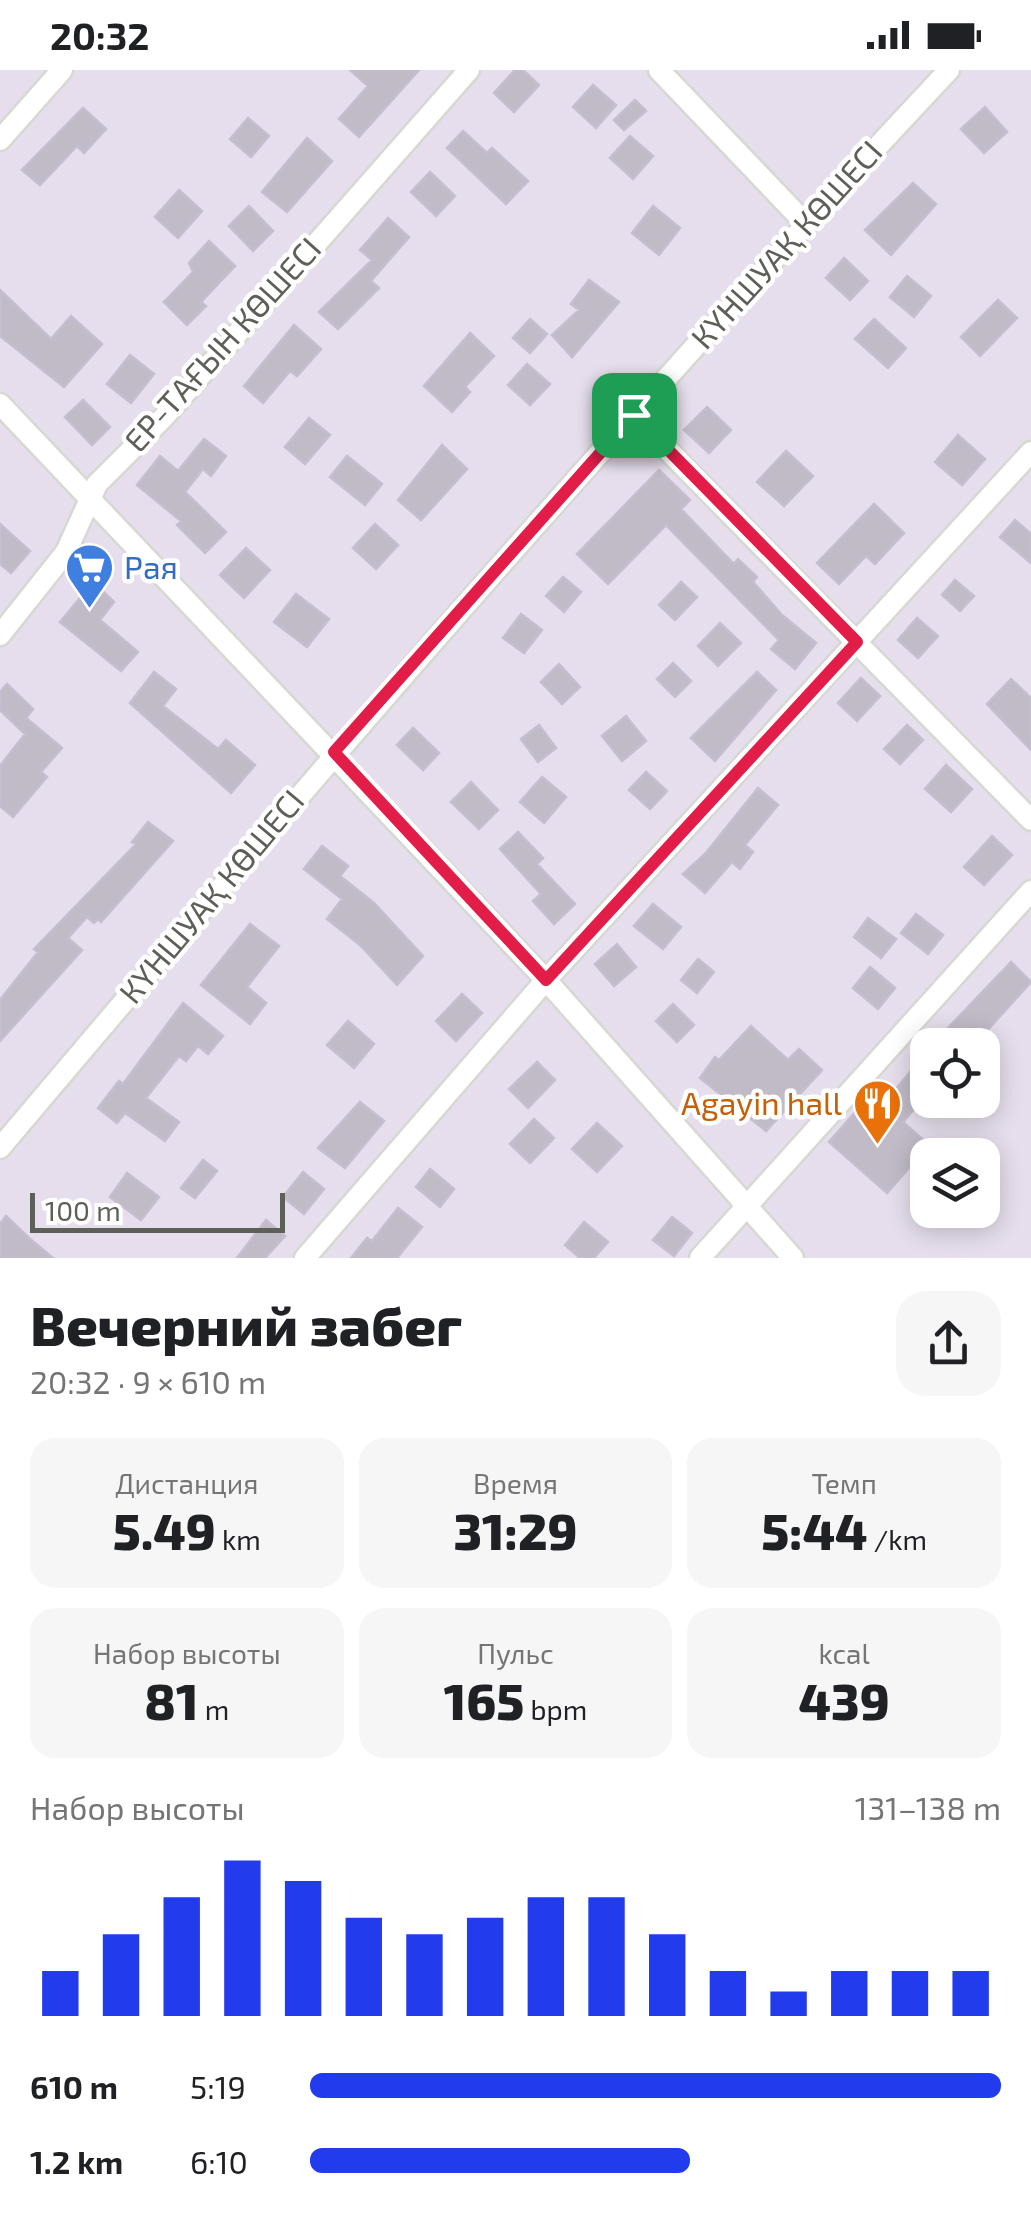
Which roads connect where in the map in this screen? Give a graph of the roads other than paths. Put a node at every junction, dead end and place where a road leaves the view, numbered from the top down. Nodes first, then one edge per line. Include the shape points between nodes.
1 (62, 70) edge
2 (469, 70) edge
3 (659, 70) edge
4 (949, 70) edge
5 (0, 140) edge
6 (805, 223) junction
7 (0, 404) edge
8 (634, 415) junction
9 (1031, 452) edge
10 (89, 495) junction
11 (0, 635) edge
12 (857, 642) junction
13 (334, 752) junction
14 (1031, 820) edge
15 (1031, 892) edge
16 (546, 980) junction
17 (0, 1148) edge
18 (744, 1206) junction
19 (305, 1258) edge
20 (700, 1258) edge
21 (793, 1258) edge

1 - 5 street
2 - 10 street, ЕР-ТАҒЫН КӨШЕСІ
3 - 6 street
4 - 6 street, КҮНШУАҚ КӨШЕСІ
6 - 8 street, КҮНШУАҚ КӨШЕСІ
7 - 10 street
8 - 12 street
8 - 13 street, КҮНШУАҚ КӨШЕСІ
9 - 12 street
10 - 11 street, ЕР-ТАҒЫН КӨШЕСІ via 66,552
10 - 13 street
12 - 14 street
12 - 16 street
13 - 16 street
13 - 17 street, КҮНШУАҚ КӨШЕСІ
15 - 18 street
16 - 18 street
16 - 19 street
18 - 20 street
18 - 21 street

